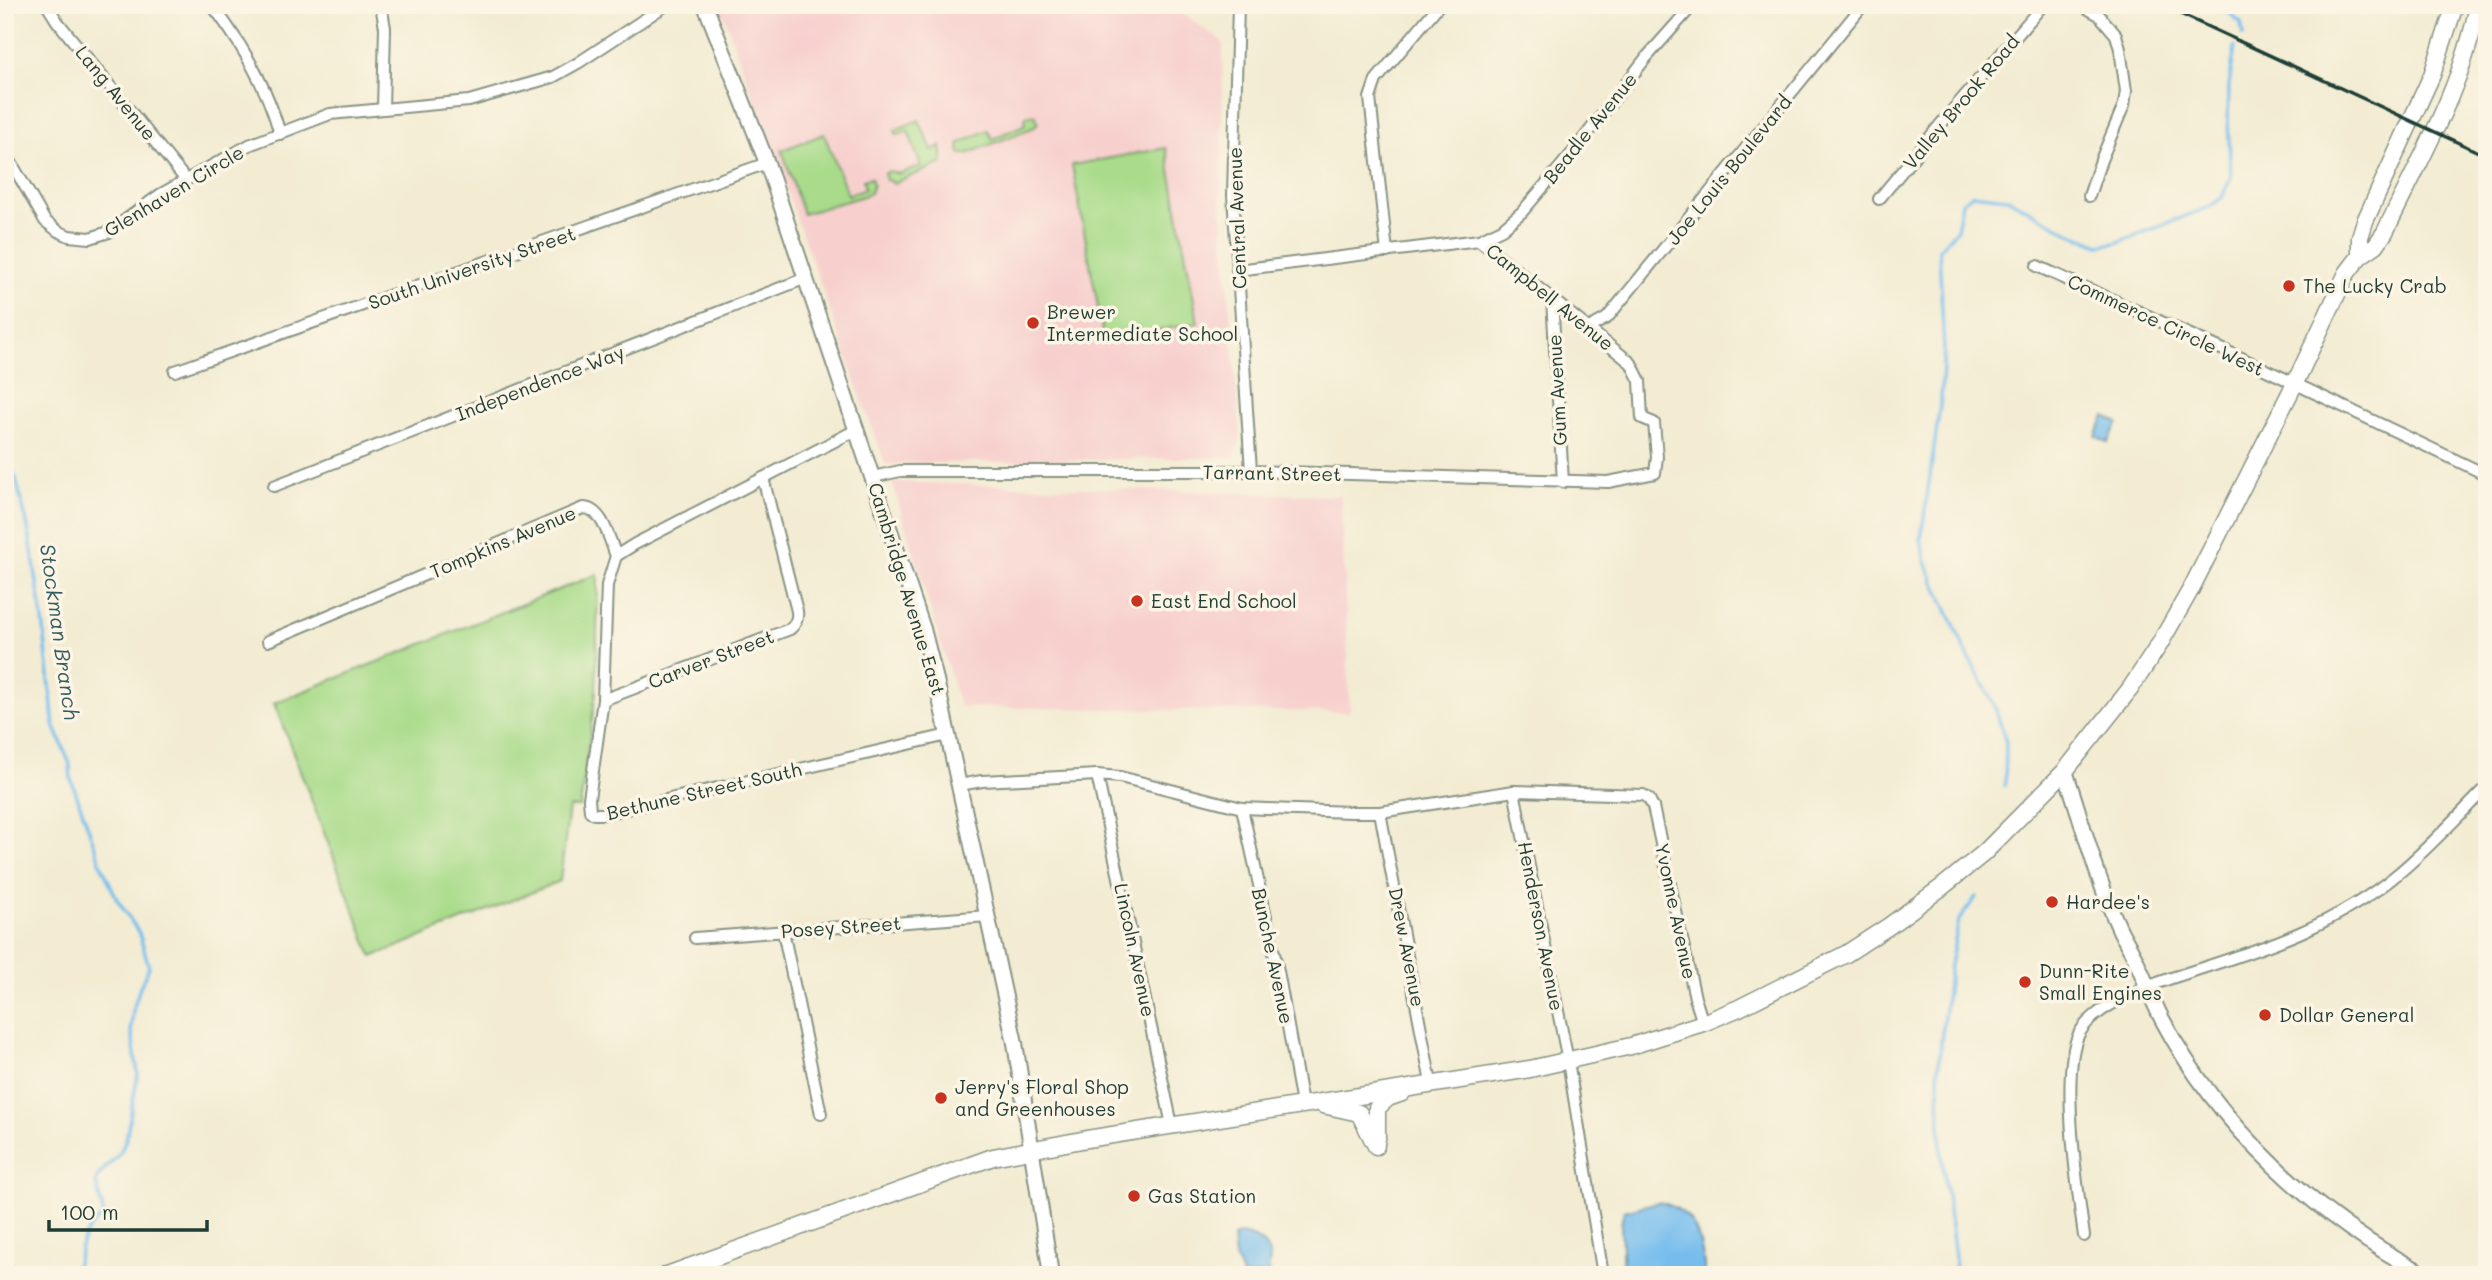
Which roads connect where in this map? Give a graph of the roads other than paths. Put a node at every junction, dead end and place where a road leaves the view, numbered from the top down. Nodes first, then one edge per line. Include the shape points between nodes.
1 (47, 5) edge
2 (212, 5) edge
3 (381, 5) edge
4 (666, 5) edge
5 (705, 5) edge
6 (1238, 5) edge
7 (1693, 5) edge
8 (1864, 5) edge
9 (2043, 5) edge
10 (2081, 5) edge
11 (2455, 5) edge
12 (1433, 7) edge
13 (2481, 13) edge
14 (383, 109) junction
15 (280, 134) junction
16 (5, 152) edge
17 (767, 163) junction
18 (187, 180) junction
19 (2089, 196) dead end
20 (1880, 199) dead end
21 (1479, 240) junction
22 (1387, 252) junction
23 (2360, 256) junction
24 (2037, 266) dead end
25 (1237, 270) junction
26 (806, 278) junction
27 (1552, 299) junction
28 (1589, 328) junction
29 (175, 371) dead end
30 (2294, 385) junction
31 (858, 429) junction
32 (1657, 457) joint
33 (1251, 471) junction
34 (2487, 475) edge
35 (873, 477) junction
36 (763, 478) junction
37 (1563, 482) junction
38 (274, 486) dead end
39 (617, 556) junction
40 (268, 640) dead end
41 (603, 700) junction
42 (948, 735) junction
43 (2065, 771) junction
44 (1097, 775) junction
45 (959, 785) junction
46 (2487, 787) edge
47 (1514, 791) junction
48 (1242, 808) junction
49 (1380, 812) junction
50 (988, 916) junction
51 (783, 930) junction
52 (695, 939) dead end
53 (2149, 988) junction
54 (1703, 1023) junction
55 (1568, 1061) junction
56 (1428, 1084) junction
57 (1304, 1103) junction
58 (821, 1114) dead end
59 (1172, 1125) junction
60 (1033, 1149) junction
61 (2084, 1236) dead end
62 (667, 1275) edge
63 (1051, 1275) edge
64 (1603, 1275) edge
65 (2425, 1275) edge

1 - 18 street, Lang Avenue
2 - 15 street via 247,54
3 - 14 street via 385,28
4 - 14 street, Glenhaven Circle via 553,76 468,101
5 - 17 main road, Cambridge Avenue East
6 - 25 street, Central Avenue via 1233,195
7 - 21 street, Beadle Avenue via 1522,212
8 - 28 street, Joe Louis Boulevard via 1606,318
9 - 20 street, Valley Brook Road
10 - 19 street via 2099,15 2116,34 2126,91
11 - 23 highway via 2432,75 2365,221
12 - 22 street via 1376,80 1370,98
13 - 23 highway via 2460,70 2385,232
14 - 15 street, Glenhaven Circle via 330,114
15 - 18 street, Glenhaven Circle
16 - 18 street, Glenhaven Circle via 45,221 58,231 82,238 109,232
17 - 26 main road, Cambridge Avenue East
17 - 29 street, South University Street
21 - 22 street, Campbell Avenue
21 - 27 street, Campbell Avenue
22 - 25 street, Campbell Avenue
23 - 30 highway via 2347,273
24 - 30 street, Commerce Circle West
25 - 33 street, Central Avenue
26 - 31 main road, Cambridge Avenue East
26 - 38 street, Independence Way
27 - 28 street, Campbell Avenue
27 - 37 street, Gum Avenue
28 - 32 street, Campbell Avenue via 1636,369 1642,418 1654,423
30 - 34 street, Commerce Circle West
30 - 43 highway via 2159,645
31 - 35 main road, Cambridge Avenue East
31 - 36 street
32 - 37 street, Tarrant Street via 1655,473 1608,482
33 - 35 street, Tarrant Street via 900,471
33 - 37 street, Tarrant Street
35 - 42 main road, Cambridge Avenue East via 923,629
36 - 39 street
36 - 41 street, Carver Street via 797,611 794,625
39 - 40 street, Tompkins Avenue via 596,513 583,508
39 - 41 street, Bethune Street South via 607,585
41 - 42 street, Bethune Street South via 589,799 590,811 598,815
42 - 45 main road, Cambridge Avenue East
43 - 53 main road via 2112,911
43 - 54 highway via 1984,853 1889,926 1789,984
44 - 45 street
44 - 48 street via 1140,780
44 - 59 street, Lincoln Avenue
45 - 50 main road, Cambridge Avenue East
46 - 53 street via 2400,872 2342,912 2266,948
47 - 49 street
47 - 54 street, Yvonne Avenue via 1637,794 1649,799
47 - 55 street, Henderson Avenue
48 - 49 street
48 - 57 street, Bunche Avenue
49 - 56 street, Drew Avenue
50 - 51 street, Posey Street
50 - 60 main road, Cambridge Avenue East
51 - 52 street, Posey Street
51 - 58 street
53 - 61 street via 2091,1018 2072,1053 2070,1088
53 - 65 main road via 2193,1068 2260,1152 2326,1212
54 - 55 highway
55 - 56 highway
55 - 64 street, Henderson Avenue
56 - 57 highway
56 - 57 highway via 1388,1098 1377,1108 1376,1146 1359,1112
57 - 59 highway
59 - 60 highway
60 - 62 highway via 993,1157
60 - 63 main road, Cambridge Avenue East

